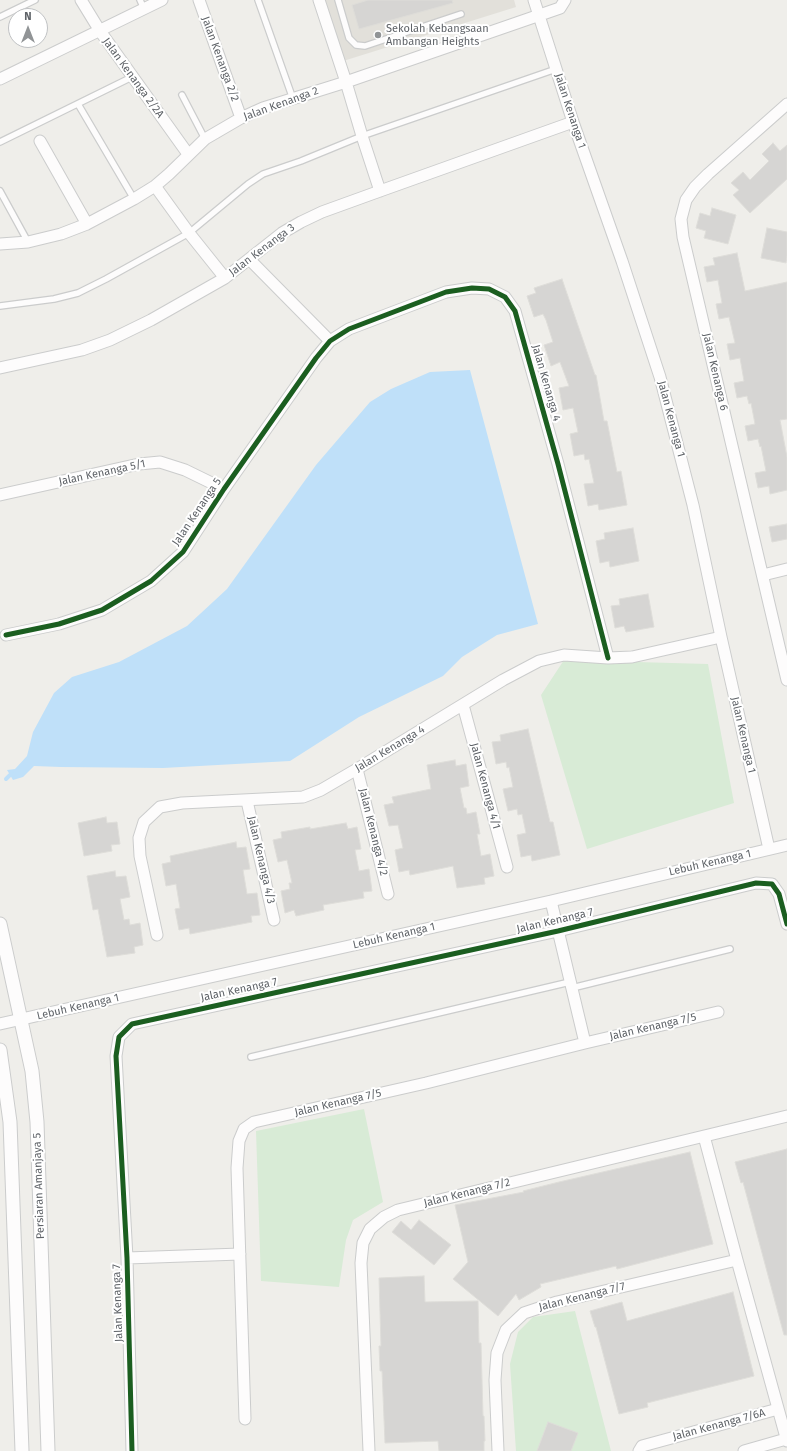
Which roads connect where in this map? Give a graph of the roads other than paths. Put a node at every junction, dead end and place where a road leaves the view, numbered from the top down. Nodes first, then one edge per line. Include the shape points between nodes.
1 (35, 0) edge
2 (81, 0) edge
3 (162, 0) edge
4 (199, 0) edge
5 (258, 0) edge
6 (319, 0) edge
7 (338, 0) edge
8 (534, 0) edge
9 (565, 0) edge
10 (142, 4) edge
11 (461, 14) dead end
12 (538, 15) junction
13 (0, 17) edge
14 (100, 31) junction
15 (556, 69) junction
16 (132, 77) junction
17 (0, 79) edge
18 (346, 82) junction
19 (182, 95) dead end
20 (293, 99) junction
21 (78, 104) junction
22 (787, 104) edge
23 (241, 118) junction
24 (573, 122) junction
25 (362, 136) junction
26 (205, 139) junction
27 (40, 141) dead end
28 (0, 142) edge
29 (188, 154) junction
30 (155, 186) junction
31 (0, 191) edge
32 (380, 191) junction
33 (134, 199) junction
34 (87, 224) junction
35 (189, 233) junction
36 (28, 242) junction
37 (0, 244) edge
38 (250, 259) junction
39 (225, 278) junction
40 (0, 306) edge
41 (330, 341) junction
42 (0, 368) edge
43 (224, 489) junction
44 (0, 495) edge
45 (787, 569) edge
46 (762, 575) junction
47 (6, 635) dead end
48 (721, 637) junction
49 (608, 658) junction
50 (787, 680) edge
51 (462, 705) junction
52 (357, 769) junction
53 (247, 801) junction
54 (787, 845) edge
55 (769, 849) junction
56 (507, 867) dead end
57 (388, 894) dead end
58 (550, 901) junction
59 (274, 920) dead end
60 (0, 924) edge
61 (787, 924) edge
62 (558, 931) junction
63 (157, 935) dead end
64 (730, 949) dead end
65 (571, 985) junction
66 (718, 1012) dead end
67 (21, 1020) junction
68 (0, 1024) edge
69 (585, 1043) junction
70 (0, 1050) edge
71 (251, 1057) dead end
72 (787, 1116) edge
73 (704, 1136) junction
74 (240, 1254) junction
75 (127, 1258) junction
76 (737, 1260) junction
77 (778, 1408) junction
78 (245, 1419) dead end
79 (787, 1440) edge
80 (22, 1451) edge
81 (48, 1451) edge
82 (132, 1451) edge
83 (369, 1451) edge
84 (498, 1451) edge
85 (638, 1451) edge
86 (744, 1451) edge

1 - 13 lane
2 - 14 street, Jalan Kenanga 2/2A
3 - 10 street
4 - 23 street, Jalan Kenanga 2/2
5 - 20 lane
6 - 18 street
7 - 11 lane via 349,38 356,45 365,46
8 - 12 street, Jalan Kenanga 1
9 - 12 street, Jalan Kenanga 2 via 560,8
10 - 14 street
12 - 15 street, Jalan Kenanga 1
12 - 18 street, Jalan Kenanga 2
14 - 16 street, Jalan Kenanga 2/2A
14 - 17 street
15 - 24 street, Jalan Kenanga 1
15 - 25 lane
16 - 21 lane
16 - 29 street, Jalan Kenanga 2/2A
18 - 20 street, Jalan Kenanga 2
18 - 25 street
19 - 26 lane
20 - 23 street, Jalan Kenanga 2
21 - 28 lane
21 - 33 lane
22 - 46 street, Jalan Kenanga 6 via 695,187 686,200 681,219 683,237
23 - 26 street, Jalan Kenanga 2
24 - 32 street, Jalan Kenanga 3
24 - 48 street, Jalan Kenanga 1 via 660,377 693,504
25 - 32 street
25 - 35 lane via 302,161 262,174
26 - 29 street, Jalan Kenanga 2
27 - 34 street
29 - 30 street, Jalan Kenanga 2
30 - 33 street, Jalan Kenanga 2
30 - 35 street
31 - 36 lane
32 - 38 street, Jalan Kenanga 3 via 301,222 282,233
33 - 34 street, Jalan Kenanga 2
34 - 36 street, Jalan Kenanga 2
35 - 39 street
35 - 40 lane via 78,293
36 - 37 street, Jalan Kenanga 2
38 - 39 street, Jalan Kenanga 3
38 - 41 street
39 - 42 street, Jalan Kenanga 3 via 110,340 82,350
41 - 43 street, Jalan Kenanga 5
41 - 49 street, Jalan Kenanga 4 via 349,329 446,292 472,288 489,289 505,296 515,311
43 - 44 street, Jalan Kenanga 5/1 via 185,470 160,462 139,464
43 - 47 street, Jalan Kenanga 5 via 183,552 150,581 102,610 59,624
45 - 46 street
46 - 50 street, Jalan Kenanga 6
48 - 49 street, Jalan Kenanga 4 via 632,656
48 - 55 street, Jalan Kenanga 1
49 - 51 street, Jalan Kenanga 4 via 564,655 539,661
51 - 52 street, Jalan Kenanga 4
51 - 56 street, Jalan Kenanga 4/1
52 - 53 street, Jalan Kenanga 4 via 321,790 303,797
52 - 57 street, Jalan Kenanga 4/2
53 - 59 street, Jalan Kenanga 4/3
53 - 63 street, Jalan Kenanga 4 via 182,803 160,807 144,822 139,838 140,856
54 - 55 street, Lebuh Kenanga 1
55 - 58 street, Lebuh Kenanga 1
58 - 62 street
58 - 67 street, Lebuh Kenanga 1
60 - 67 street, Persiaran Amanjaya 5
61 - 62 street, Jalan Kenanga 7 via 779,894 772,884 756,883
62 - 65 street
62 - 75 street, Jalan Kenanga 7 via 132,1024 120,1037 116,1056
64 - 65 lane
65 - 69 street
65 - 71 lane
66 - 69 street, Jalan Kenanga 7/5
67 - 68 street, Lebuh Kenanga 1
67 - 81 street, Persiaran Amanjaya 5 via 32,1071 37,1122
69 - 74 street, Jalan Kenanga 7/5 via 254,1122 244,1128 238,1141
70 - 80 street via 10,1122
72 - 73 street, Jalan Kenanga 7/2
73 - 76 street
73 - 83 street, Jalan Kenanga 7/2 via 398,1210 384,1217 370,1229 363,1243 361,1263
74 - 75 street
74 - 78 street, Jalan Kenanga 7/5
75 - 82 street, Jalan Kenanga 7
76 - 77 street
76 - 84 street, Jalan Kenanga 7/7 via 557,1302 524,1313 506,1330 497,1353 495,1380
77 - 79 street
77 - 85 street, Jalan Kenanga 7/6A via 642,1446
79 - 86 street

